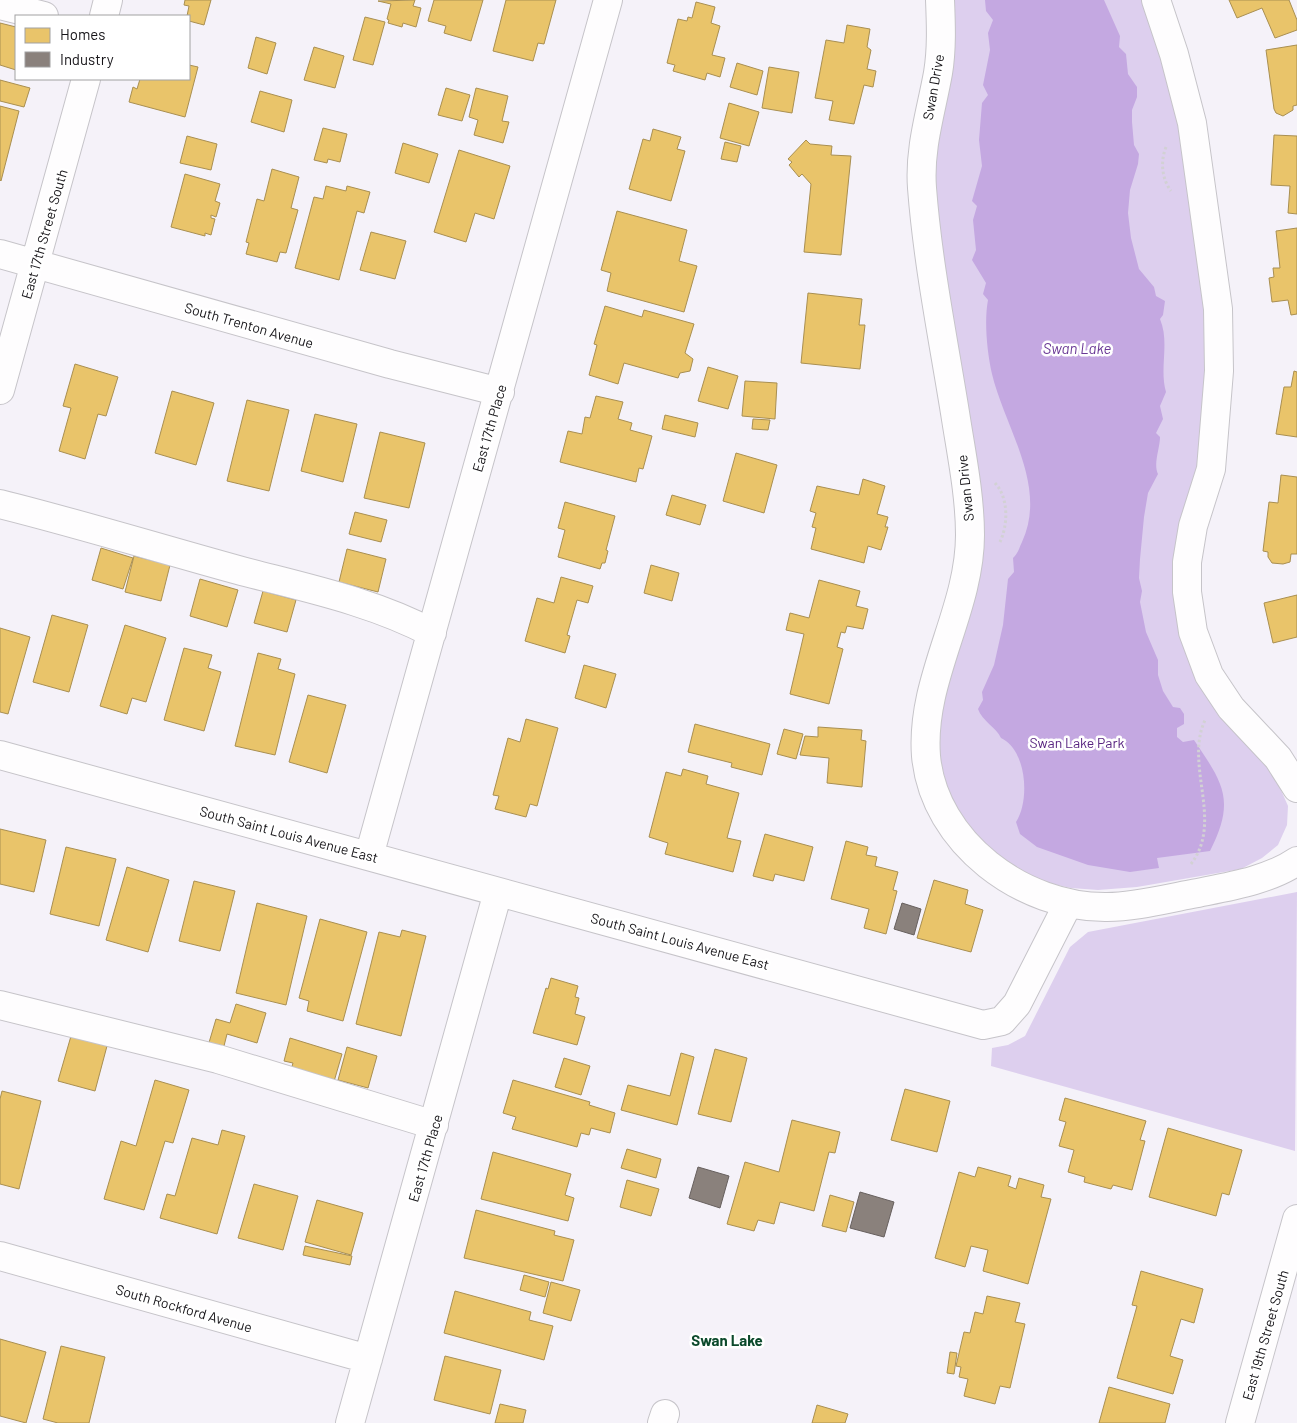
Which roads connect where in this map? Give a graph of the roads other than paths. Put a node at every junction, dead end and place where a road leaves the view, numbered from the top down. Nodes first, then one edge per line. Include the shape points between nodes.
1 (108, 0) edge
2 (608, 0) edge
3 (940, 0) edge
4 (1156, 0) edge
5 (0, 4) edge
6 (40, 15) edge
7 (104, 15) edge
8 (86, 80) edge
9 (0, 254) edge
10 (36, 264) junction
11 (0, 390) edge
12 (500, 392) junction
13 (0, 504) edge
14 (432, 632) junction
15 (0, 755) edge
16 (1297, 788) edge
17 (369, 856) junction
18 (1297, 861) edge
19 (498, 892) junction
20 (1068, 904) junction
21 (0, 1005) edge
22 (434, 1125) junction
23 (1297, 1219) edge
24 (0, 1256) edge
25 (368, 1359) junction
26 (350, 1423) edge
27 (1240, 1423) edge

1 - 7 street
2 - 12 street, East 17th Place
3 - 20 street, Swan Drive via 938,72 921,159 922,187 962,457 970,536 963,585 926,720 926,756 931,785 943,813 960,838 1006,878
4 - 16 street via 1192,123 1218,309 1219,372 1211,469 1187,562 1187,592 1193,632 1209,675 1231,708 1278,758
5 - 6 street
8 - 10 street, East 17th Street South
9 - 10 street, South Trenton Avenue
10 - 11 street, East 17th Street South
10 - 12 street, South Trenton Avenue
12 - 14 street, East 17th Place
13 - 14 street via 323,593 410,621
14 - 17 street, East 17th Place
15 - 17 street, South Saint Louis Avenue East
17 - 19 street, South Saint Louis Avenue East
18 - 20 street via 1230,887 1108,908
19 - 20 street, South Saint Louis Avenue East via 983,1025 1002,1021 1017,1004
19 - 22 street, East 17th Place
21 - 22 street via 218,1059
22 - 25 street, East 17th Place
23 - 27 street, East 19th Street South
24 - 25 street, South Rockford Avenue
25 - 26 street, East 17th Place

